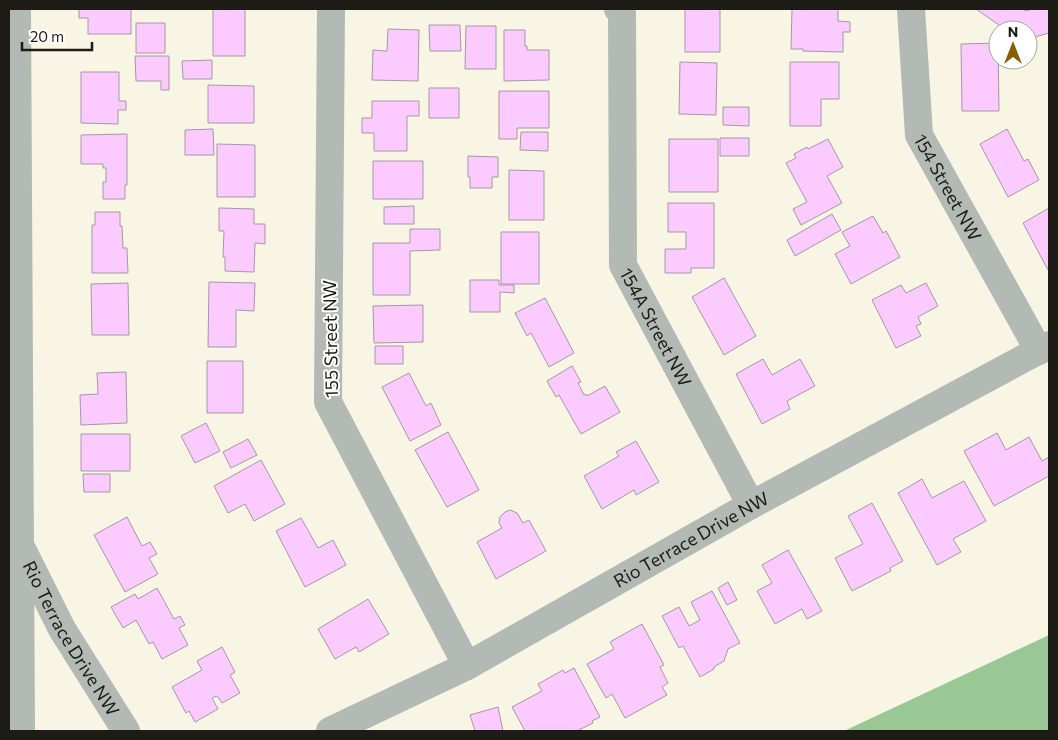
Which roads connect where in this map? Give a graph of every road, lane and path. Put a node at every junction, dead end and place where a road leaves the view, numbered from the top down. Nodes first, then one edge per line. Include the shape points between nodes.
1 (17, 9) edge
2 (331, 9) edge
3 (911, 9) edge
4 (620, 11) edge
5 (1044, 348) edge
6 (751, 505) junction
7 (19, 543) junction
8 (467, 666) junction
9 (21, 731) edge
10 (126, 731) edge
11 (330, 731) edge

1 - 7 street
2 - 8 street, 155 Street NW via 328,402
3 - 5 street, 154 Street NW via 919,135
4 - 6 street, 154A Street NW via 623,265
5 - 6 street, Rio Terrace Drive NW
6 - 8 street, Rio Terrace Drive NW
7 - 9 street
7 - 10 street, Rio Terrace Drive NW via 62,629
8 - 11 street, Rio Terrace Drive NW

